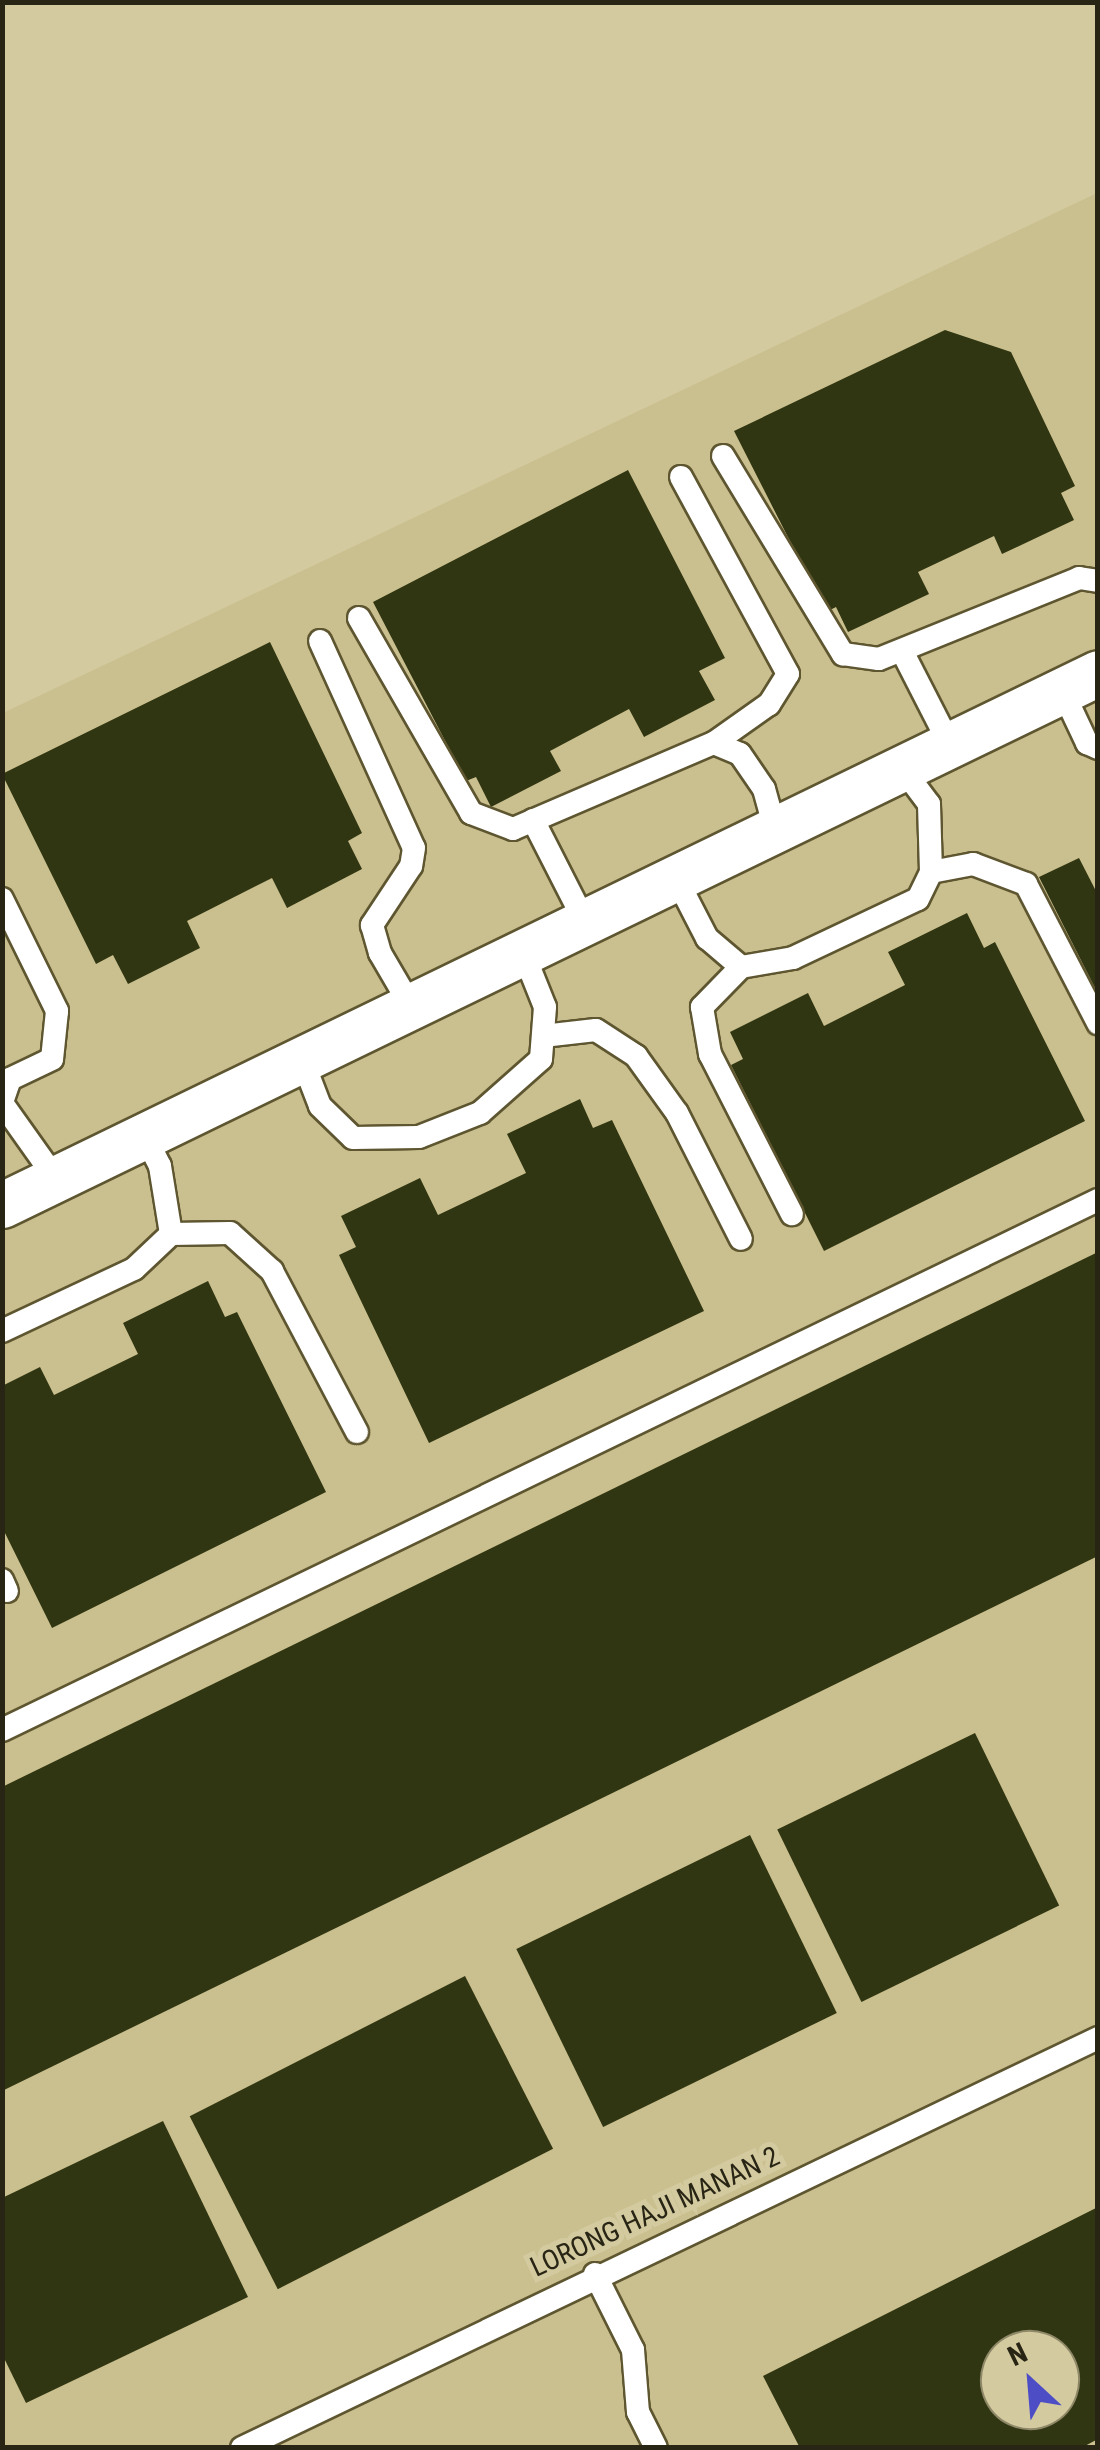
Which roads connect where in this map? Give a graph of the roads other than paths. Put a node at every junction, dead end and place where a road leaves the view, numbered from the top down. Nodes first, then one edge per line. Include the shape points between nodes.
1 (724, 456) dead end
2 (681, 478) dead end
3 (1098, 581) edge
4 (359, 618) dead end
5 (320, 640) dead end
6 (902, 651) junction
7 (1080, 682) edge
8 (714, 743) junction
9 (950, 744) junction
10 (1098, 748) edge
11 (902, 768) junction
12 (532, 820) junction
13 (775, 829) junction
14 (931, 872) junction
15 (676, 878) junction
16 (2, 899) edge
17 (586, 922) junction
18 (524, 952) junction
19 (741, 968) junction
20 (411, 1006) junction
21 (1098, 1023) edge
22 (543, 1036) junction
23 (302, 1060) junction
24 (2, 1102) edge
25 (145, 1136) junction
26 (56, 1178) junction
27 (1098, 1200) edge
28 (2, 1204) edge
29 (792, 1214) dead end
30 (171, 1234) junction
31 (741, 1240) dead end
32 (2, 1331) edge
33 (357, 1432) dead end
34 (2, 1730) edge
35 (1098, 2038) edge
36 (596, 2274) junction
37 (242, 2448) edge
38 (656, 2448) edge

1 - 6 lane via 843,654 879,659
2 - 8 lane via 788,674 769,704
3 - 6 lane via 1079,578
4 - 12 lane via 471,813 513,829
5 - 20 lane via 414,848 411,866 372,925
6 - 9 lane
7 - 9 street
7 - 10 lane via 1088,743
8 - 12 lane
8 - 13 lane via 740,754 764,789
9 - 11 street
11 - 13 street
11 - 14 lane via 928,804
12 - 17 lane
13 - 15 street
14 - 19 lane via 918,899 793,958
14 - 21 lane via 974,864 1026,884
15 - 17 street
15 - 19 lane via 707,938
16 - 24 lane via 57,1011 52,1059 10,1080
17 - 18 street
18 - 20 street
18 - 22 lane via 546,1007
19 - 29 lane via 702,1007 710,1054
20 - 23 street
22 - 23 lane via 541,1060 480,1114 419,1137 353,1138 320,1106
22 - 31 lane via 596,1030 636,1056 677,1113
23 - 25 street
24 - 26 lane
25 - 26 street
25 - 30 lane via 160,1166
26 - 28 street
27 - 34 lane
30 - 32 lane via 134,1269
30 - 33 lane via 230,1233 272,1271
35 - 36 lane, LORONG HAJI MANAN 2
36 - 37 lane, LORONG HAJI MANAN 2
36 - 38 lane via 632,2350 638,2412

